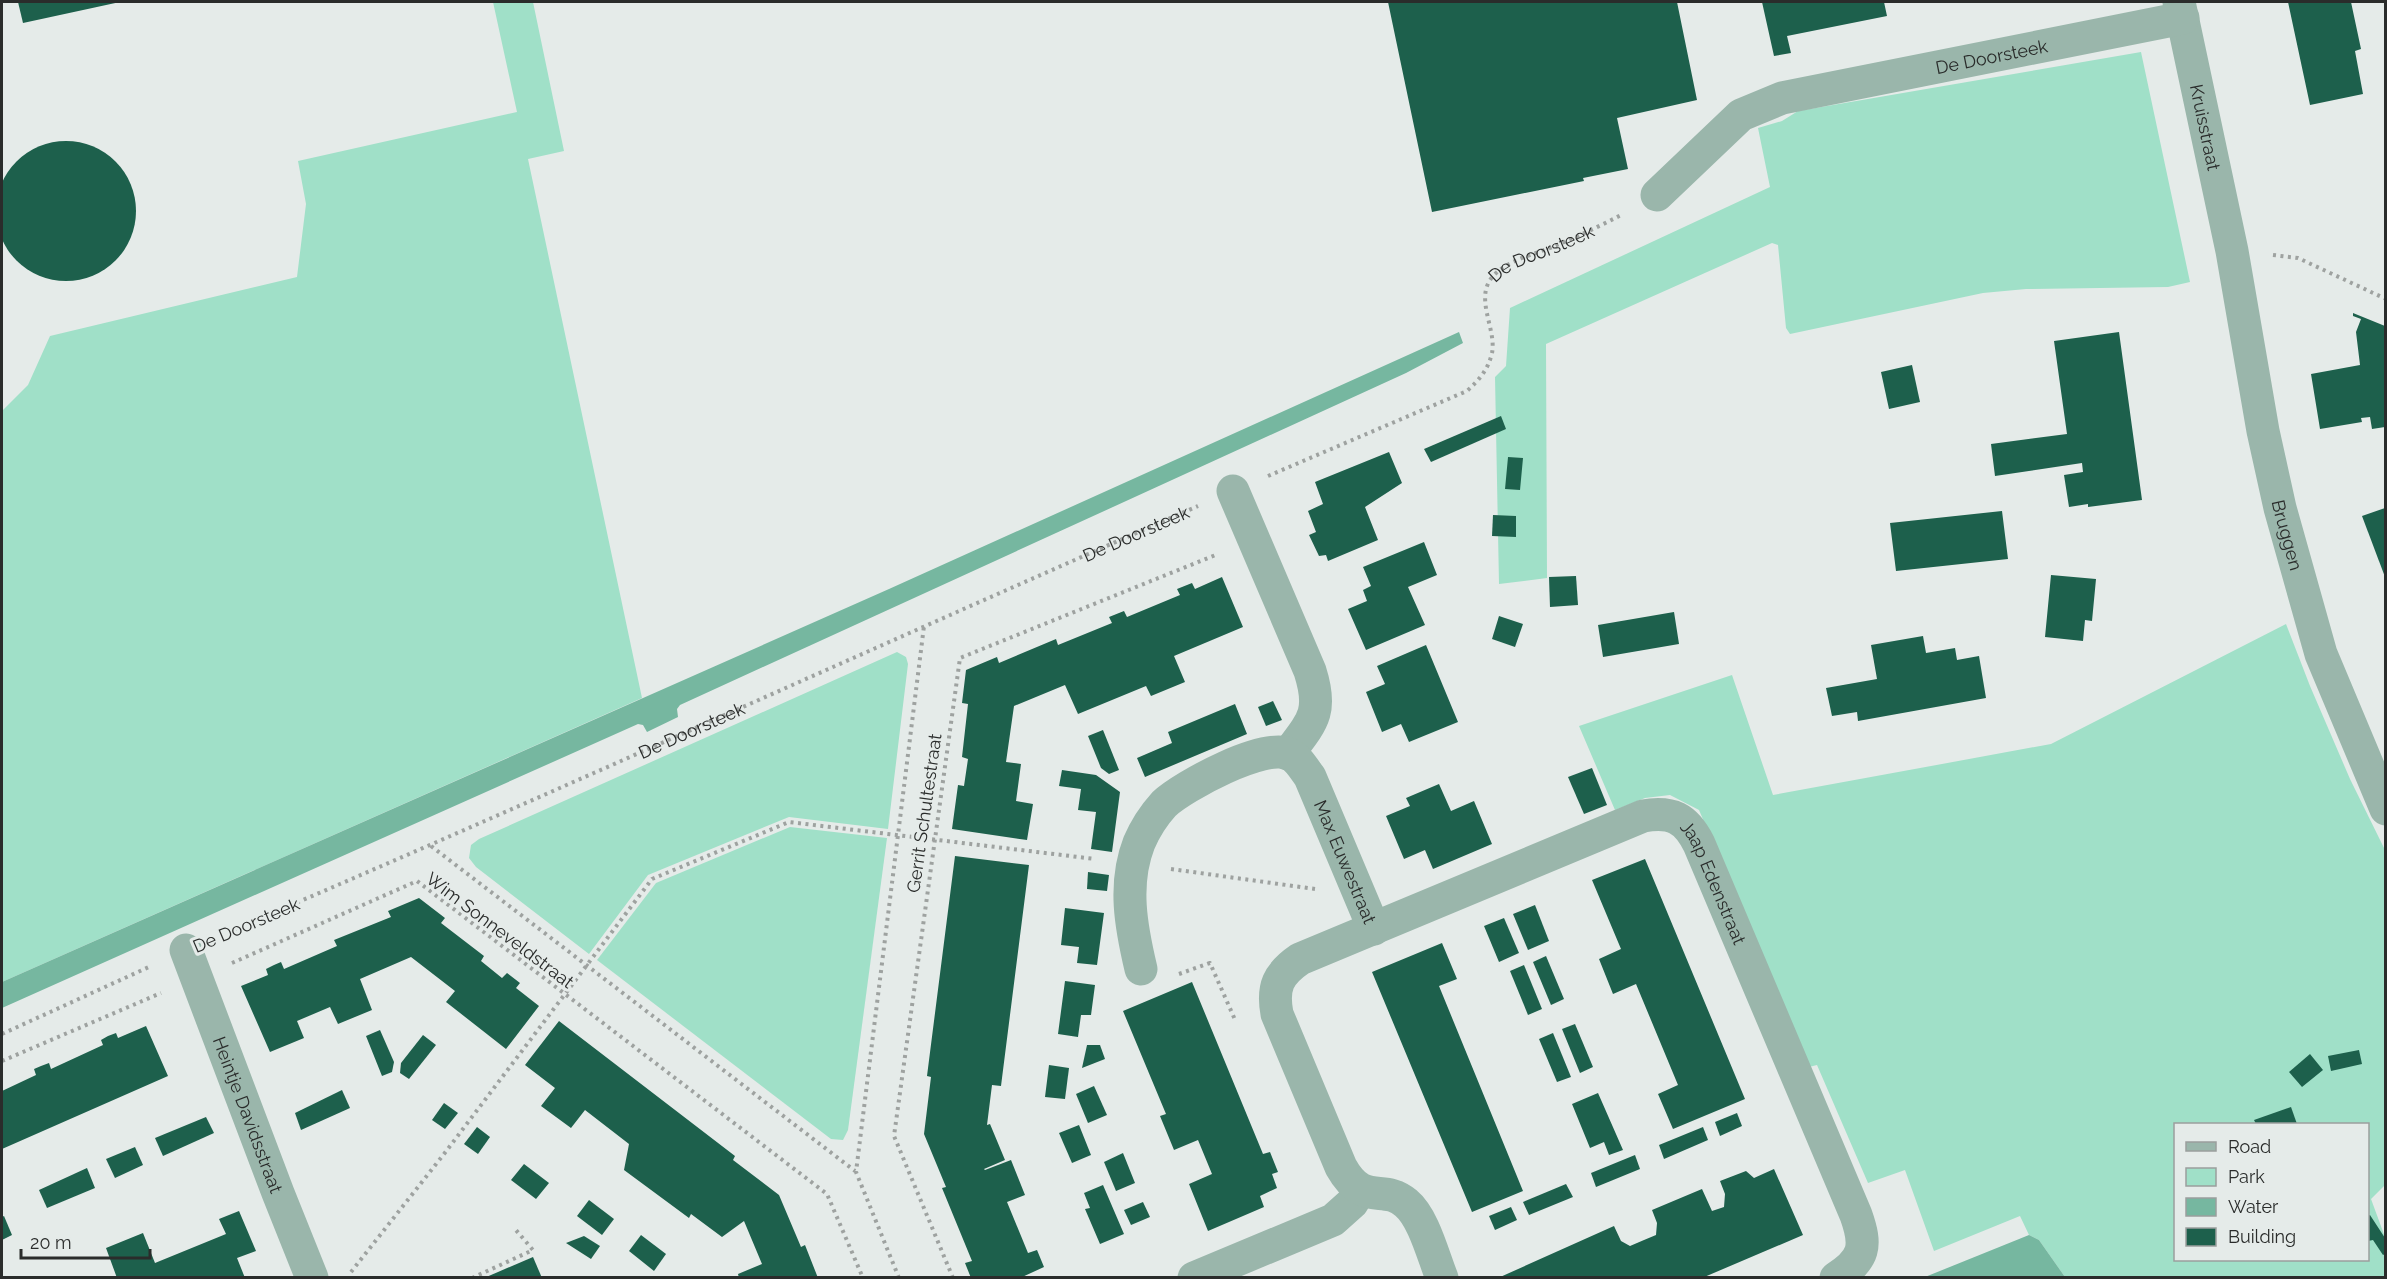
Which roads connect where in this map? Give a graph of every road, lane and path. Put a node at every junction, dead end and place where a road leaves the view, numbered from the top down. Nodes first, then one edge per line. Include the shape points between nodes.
1 (2181, 10) edge
2 (1657, 195) joint
3 (2232, 251) junction
4 (2385, 299) edge
5 (1233, 491) junction
6 (1254, 539) junction
7 (924, 625) junction
8 (1288, 754) junction
9 (2385, 808) edge
10 (898, 836) junction
11 (933, 840) junction
12 (431, 846) junction
13 (1133, 863) junction
14 (1359, 895) junction
15 (1374, 929) junction
16 (191, 964) junction
17 (586, 966) junction
18 (1140, 969) joint
19 (565, 995) junction
20 (1277, 1014) junction
21 (2, 1034) edge
22 (2, 1061) edge
23 (856, 1172) junction
24 (1360, 1190) junction
25 (515, 1229) dead end
26 (312, 1278) edge
27 (347, 1278) edge
28 (472, 1278) edge
29 (863, 1278) edge
30 (900, 1278) edge
31 (952, 1278) edge
32 (1194, 1278) edge
33 (1442, 1278) edge
34 (1836, 1278) edge

1 - 2 street, De Doorsteek via 1782,98 1741,115
1 - 3 street, Kruisstraat
2 - 5 path, De Doorsteek via 1556,246 1514,261 1494,275 1485,294 1492,352 1483,375 1467,391
3 - 4 path via 2298,258
3 - 9 street, Bruggen via 2280,508 2321,654
5 - 6 street
5 - 7 path, De Doorsteek
6 - 8 street via 1316,689 1316,710
6 - 11 path, Gerrit Schultestraat via 960,658
7 - 10 path, Gerrit Schultestraat
7 - 12 path, De Doorsteek
8 - 13 street via 1271,751 1256,755 1189,784 1153,818
8 - 14 street, Max Euwestraat via 1310,777
10 - 11 path
10 - 17 path via 789,822 673,870 652,879
10 - 23 path, Gerrit Schultestraat
11 - 13 path
11 - 31 path, Gerrit Schultestraat via 894,1136
12 - 16 path, De Doorsteek
12 - 17 path, Wim Sonneveldstraat
13 - 14 path
13 - 18 street via 1129,890 1131,929
14 - 15 street, Max Euwestraat
15 - 20 street, Max Euwestraat via 1288,967 1278,980 1274,998
15 - 34 street, Jaap Edenstraat via 1644,816 1661,813 1678,818 1691,829 1699,844 1856,1215 1863,1237 1860,1255
16 - 19 path, Wim Sonneveldstraat via 417,881
16 - 21 path, De Doorsteek
16 - 22 path, Wim Sonneveldstraat
16 - 26 street, Heintje Davidsstraat
17 - 19 path
17 - 23 path, Wim Sonneveldstraat
18 - 20 path via 1156,983 1210,963 1240,1032
19 - 27 path
19 - 29 path, Wim Sonneveldstraat via 827,1194
20 - 24 street, Max Euwestraat via 1341,1167
23 - 30 path
24 - 32 street via 1333,1220
24 - 33 street via 1392,1195 1414,1210
25 - 28 path via 533,1250

